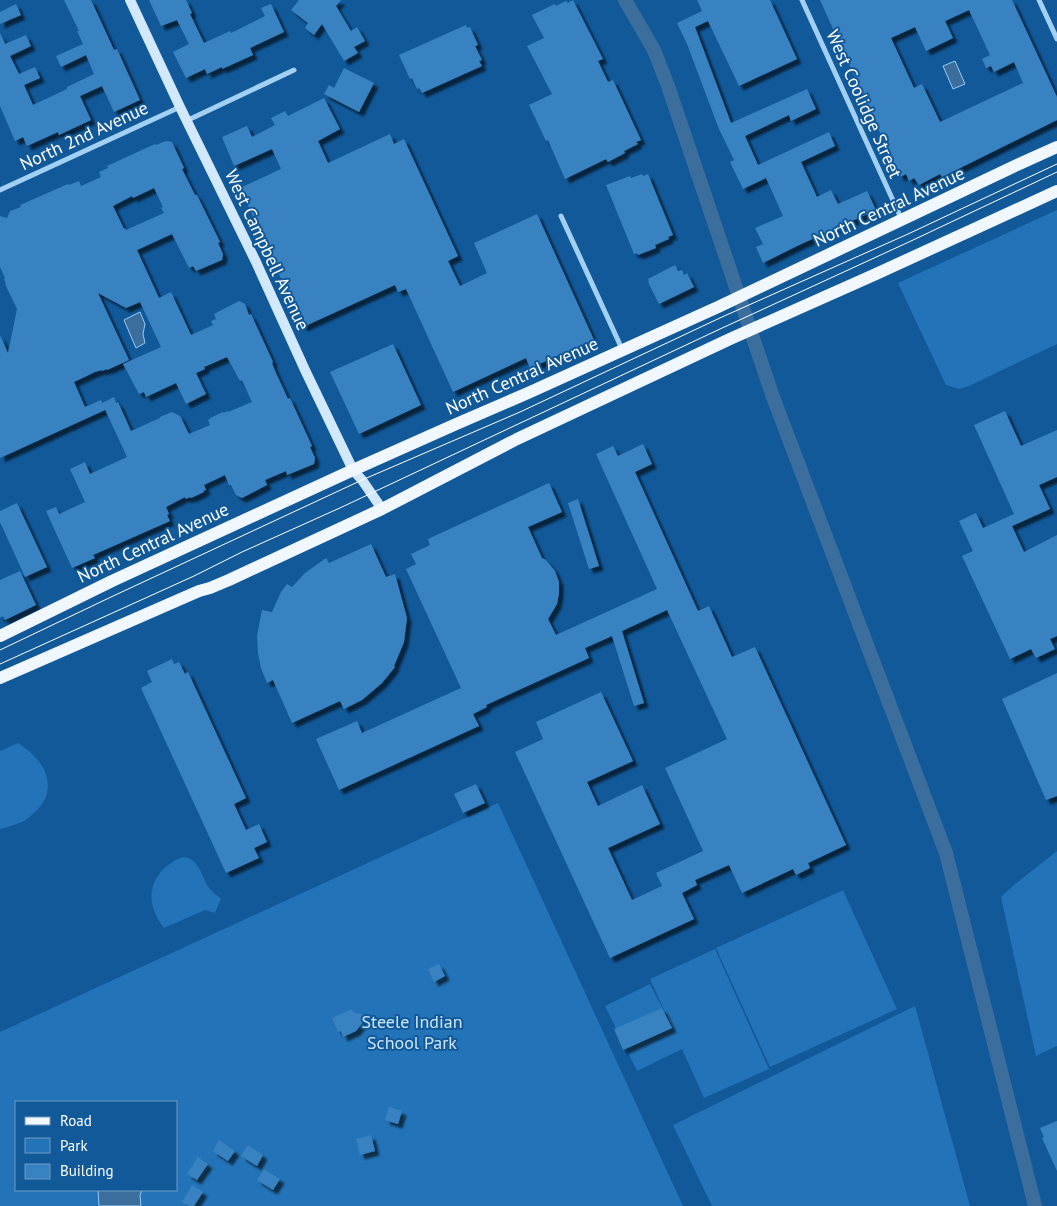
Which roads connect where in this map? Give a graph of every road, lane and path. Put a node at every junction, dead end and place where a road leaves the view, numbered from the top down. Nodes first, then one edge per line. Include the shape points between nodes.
1 (130, 0) edge
2 (802, 0) edge
3 (1039, 0) edge
4 (1057, 38) edge
5 (294, 70) dead end
6 (180, 107) junction
7 (186, 121) junction
8 (1057, 147) edge
9 (0, 190) edge
10 (1057, 191) edge
11 (561, 216) dead end
12 (901, 220) junction
13 (622, 350) junction
14 (353, 470) junction
15 (382, 510) junction
16 (0, 636) edge
17 (0, 678) edge

1 - 6 street, West Campbell Avenue
2 - 12 street, West Coolidge Street
3 - 4 street
5 - 7 street
6 - 7 street, West Campbell Avenue
6 - 9 street, North 2nd Avenue
7 - 14 street, West Campbell Avenue
8 - 12 main road, North Central Avenue
10 - 15 main road via 517,439
11 - 13 street
12 - 13 main road, North Central Avenue
13 - 14 main road, North Central Avenue
14 - 15 street, West Campbell Avenue
14 - 16 main road, North Central Avenue
15 - 17 main road

